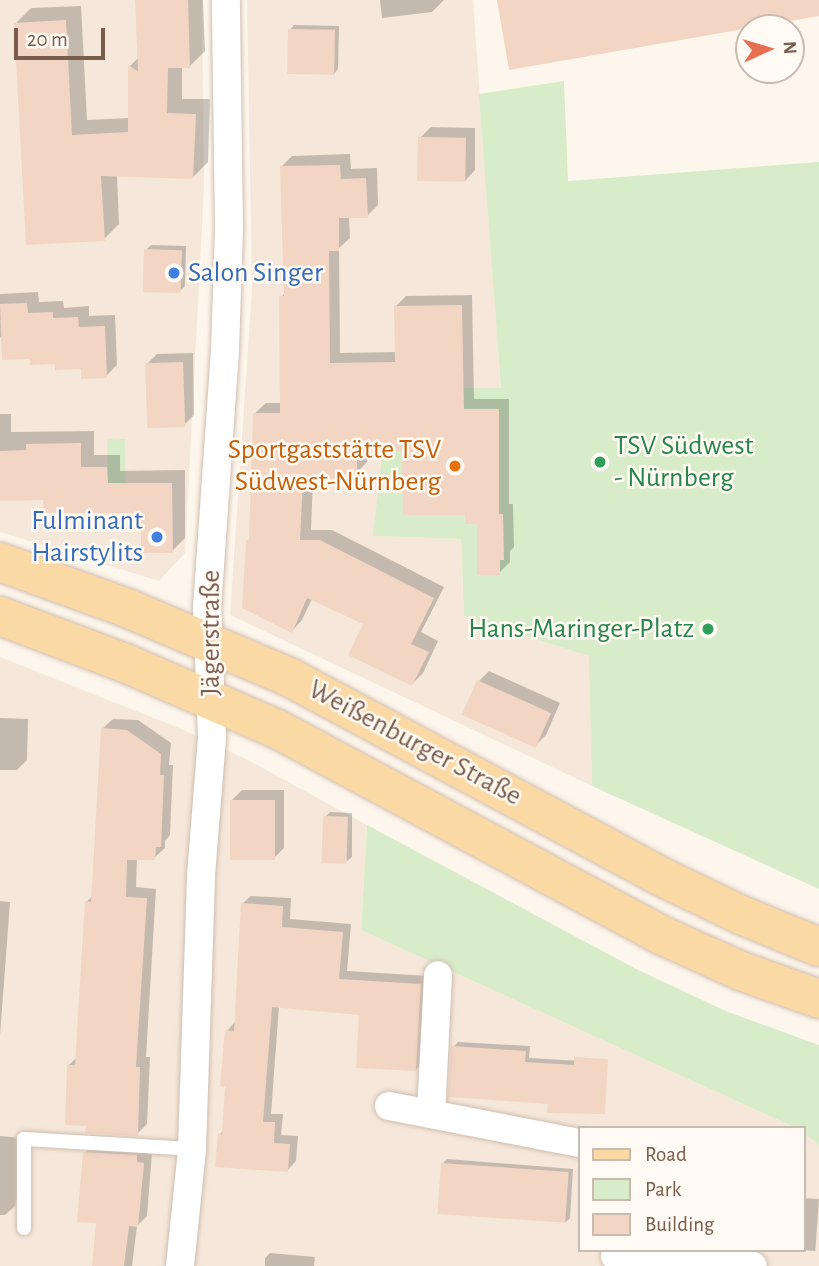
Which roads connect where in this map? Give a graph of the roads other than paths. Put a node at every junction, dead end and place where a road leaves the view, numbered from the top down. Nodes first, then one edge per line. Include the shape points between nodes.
1 (226, 0) edge
2 (0, 562) edge
3 (0, 616) edge
4 (206, 640) junction
5 (211, 699) junction
6 (819, 947) edge
7 (438, 975) dead end
8 (819, 999) edge
9 (389, 1106) dead end
10 (431, 1114) junction
11 (578, 1143) edge
12 (192, 1149) junction
13 (24, 1228) dead end
14 (615, 1257) edge
15 (180, 1266) edge
16 (753, 1266) edge

1 - 4 street, Jägerstraße via 229,241
2 - 4 main road, Weißenburger Straße
3 - 5 main road, Weißenburger Straße
4 - 5 street, Jägerstraße
4 - 6 main road, Weißenburger Straße via 371,718 662,877
5 - 8 main road, Weißenburger Straße via 353,768 661,935
5 - 12 street, Jägerstraße
7 - 10 street
9 - 10 street
10 - 11 street
12 - 13 lane via 24,1139
12 - 15 street, Jägerstraße
14 - 16 street

